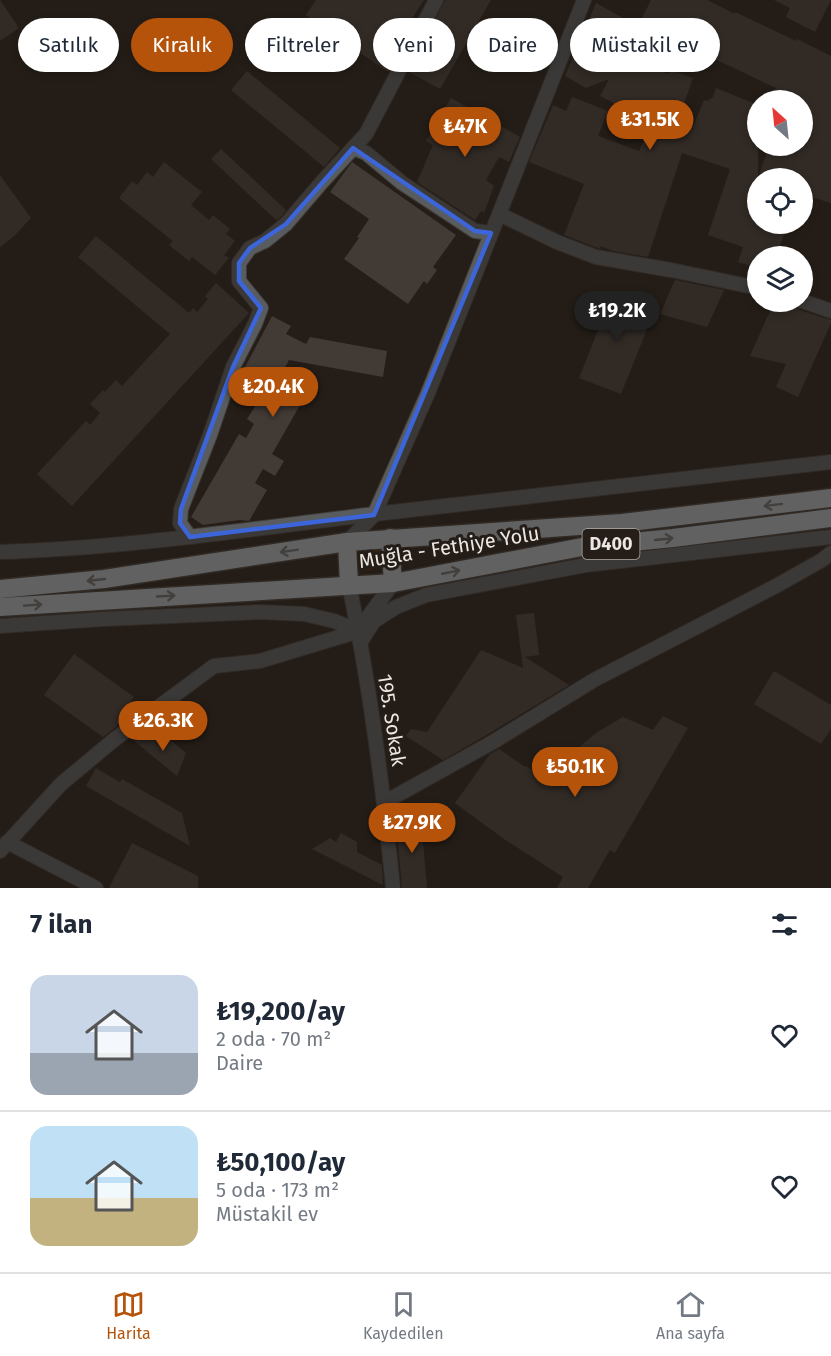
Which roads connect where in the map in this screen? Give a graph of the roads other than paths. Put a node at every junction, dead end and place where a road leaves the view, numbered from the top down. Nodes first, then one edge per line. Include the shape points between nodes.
1 (436, 0) edge
2 (584, 0) edge
3 (353, 148) junction
4 (499, 214) junction
5 (491, 233) junction
6 (747, 286) edge
7 (813, 305) edge
8 (831, 311) edge
9 (831, 462) edge
10 (831, 498) edge
11 (374, 514) junction
12 (831, 518) edge
13 (190, 537) junction
14 (831, 537) edge
15 (390, 538) junction
16 (347, 542) junction
17 (0, 552) edge
18 (831, 554) edge
19 (393, 582) junction
20 (349, 585) junction
21 (0, 589) edge
22 (0, 607) edge
23 (0, 626) edge
24 (359, 637) junction
25 (385, 802) junction
26 (3, 846) edge
27 (96, 888) edge
28 (393, 888) edge

1 - 3 street via 366,134
2 - 4 street
3 - 5 street via 366,153 402,183 475,231
3 - 13 street via 286,224 250,248 239,263 239,281 261,308 233,367 181,509 180,524
4 - 5 street
4 - 6 street via 556,242 596,256
5 - 11 street via 428,393
7 - 8 street
9 - 11 street
10 -> 15 highway, Muğla - Fethiye Yolu / D400 via 622,523
11 - 13 street
11 - 15 street
11 - 16 street
19 -> 12 highway, Muğla - Fethiye Yolu / D400 via 582,547
13 - 17 street
14 - 24 street via 586,565 426,595 396,607
15 - 16 highway, Muğla - Fethiye Yolu / D400
15 - 19 highway
16 - 20 highway
16 -> 21 highway, Muğla - Fethiye Yolu / D400 via 104,579
18 - 25 street via 604,675
19 - 20 highway, Muğla - Fethiye Yolu / D400
19 - 24 street
22 -> 20 highway, Muğla - Fethiye Yolu / D400
20 - 24 street, 195. Sokak
23 - 24 street via 260,612 334,621
24 - 25 street, 195. Sokak
24 - 26 street via 260,661 214,666 61,784
25 - 28 street, 195. Sokak
26 - 27 street

